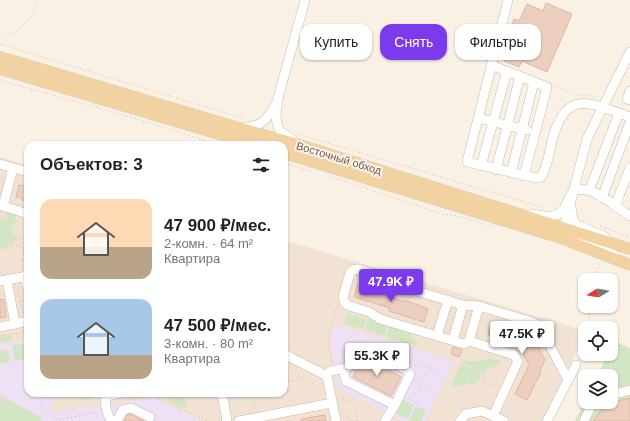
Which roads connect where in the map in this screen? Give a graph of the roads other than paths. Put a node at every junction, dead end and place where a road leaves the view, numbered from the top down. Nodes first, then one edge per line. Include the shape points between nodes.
1 (305, 0) edge
2 (508, 0) edge
3 (630, 52) edge
4 (0, 57) edge
5 (491, 65) junction
6 (0, 69) edge
7 (507, 71) junction
8 (520, 76) junction
9 (534, 82) junction
10 (630, 91) edge
11 (278, 98) junction
12 (630, 100) edge
13 (602, 103) junction
14 (619, 113) junction
15 (630, 117) edge
16 (478, 118) junction
17 (493, 122) junction
18 (630, 122) edge
19 (508, 125) junction
20 (232, 126) junction
21 (522, 129) junction
22 (536, 132) junction
23 (243, 141) edge
24 (285, 141) edge
25 (288, 142) edge
26 (303, 146) junction
27 (288, 154) edge
28 (0, 164) edge
29 (481, 166) junction
30 (13, 168) junction
31 (630, 168) edge
32 (496, 170) junction
33 (24, 171) edge
34 (510, 173) junction
35 (524, 176) junction
36 (574, 190) junction
37 (590, 191) junction
38 (602, 198) junction
39 (570, 205) junction
40 (1, 206) edge
41 (458, 206) junction
42 (615, 206) junction
43 (499, 207) junction
44 (629, 212) edge
45 (24, 213) edge
46 (565, 226) junction
47 (630, 248) edge
48 (626, 263) edge
49 (24, 276) edge
50 (3, 280) edge
51 (448, 300) junction
52 (463, 305) junction
53 (479, 306) junction
54 (15, 324) junction
55 (24, 326) edge
56 (0, 327) edge
57 (438, 336) junction
58 (453, 340) junction
59 (469, 341) junction
60 (288, 356) edge
61 (576, 365) dead end
62 (343, 369) junction
63 (327, 376) junction
64 (568, 380) junction
65 (630, 390) edge
66 (618, 393) edge
67 (105, 397) edge
68 (223, 397) edge
69 (332, 403) junction
70 (394, 405) junction
71 (590, 409) edge
72 (288, 416) edge
73 (493, 416) junction
74 (150, 417) dead end
75 (273, 418) edge
76 (339, 418) edge
77 (112, 421) edge
78 (117, 421) edge
79 (227, 421) edge
80 (239, 421) edge
81 (385, 421) edge
82 (460, 421) edge
83 (504, 421) edge
84 (547, 421) edge
85 (584, 421) edge

1 - 11 street
2 - 5 street
3 - 13 street
4 - 20 main road, Восточный обход
5 - 7 street
5 - 16 street
6 - 23 main road
7 - 8 street
7 - 17 street
8 - 9 street
8 - 19 street
9 - 21 street
9 - 22 street via 547,87
10 - 12 street via 627,99
11 - 20 street via 263,122 256,126
11 - 26 street via 276,116 280,131
13 - 14 street
13 - 35 street via 580,103 563,114 557,125 541,177
13 - 36 street via 587,139
14 - 15 street
14 - 37 street
16 - 17 street
16 - 29 street via 467,162
17 - 19 street
17 - 29 street
18 - 38 street
19 - 21 street
19 - 32 street
20 - 24 main road, Восточный обход
21 - 22 street
21 - 34 street
22 - 35 street
25 - 26 main road, Восточный обход
26 - 43 main road, Восточный обход
27 - 41 main road, Восточный обход
28 - 30 street
29 - 32 street
30 - 33 street
30 - 40 street
31 - 42 street
32 - 34 street
34 - 35 street
36 - 37 street
36 - 39 street
36 - 43 street via 561,213 554,216
37 - 38 street
38 - 42 street
39 - 46 street
39 - 47 street via 577,225
40 - 45 street
41 - 46 street via 487,210 555,229
41 - 48 main road, Восточный обход via 562,238
42 - 44 street
43 - 46 main road, Восточный обход
46 - 47 main road, Восточный обход
46 - 48 street via 572,235 607,250
49 - 50 street
50 - 54 street
51 - 52 street
51 - 57 street
51 - 57 street via 355,269 350,273 343,297 348,305 369,312 380,319
52 - 53 street
52 - 58 street
53 - 59 street
53 - 64 street via 536,324
54 - 55 street
54 - 56 street
57 - 58 street
58 - 59 street via 464,344
59 - 73 street via 513,354 518,361
60 - 63 street
61 - 64 street
62 - 63 street via 330,371
62 - 70 street via 346,381
62 - 70 street via 349,367 358,350 362,348 409,375
63 - 69 street
64 - 84 street
65 - 66 street
67 - 77 street via 109,418
68 - 79 street
69 - 72 street
69 - 76 street
70 - 81 street
71 - 85 street
72 - 75 street
73 - 82 street via 479,411 466,414
73 - 83 street
74 - 78 street via 131,408 123,410
75 - 80 street via 258,417

